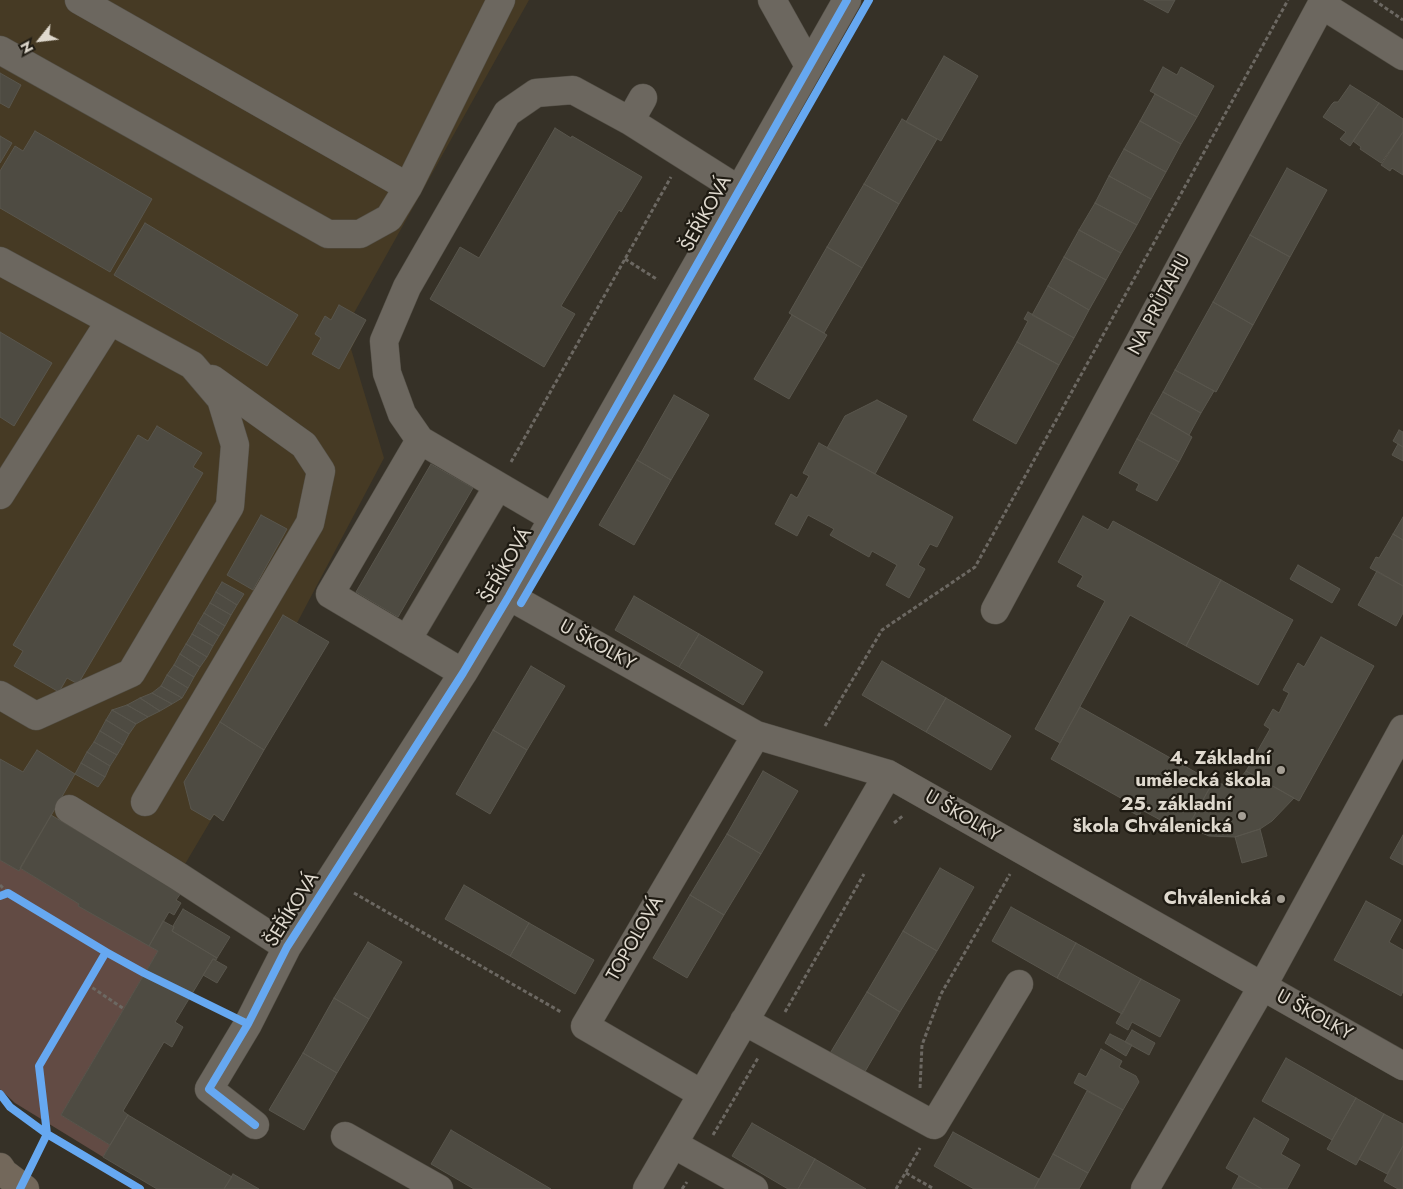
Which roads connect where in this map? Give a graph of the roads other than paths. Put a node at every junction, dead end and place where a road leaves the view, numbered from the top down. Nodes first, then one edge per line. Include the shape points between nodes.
1 (79, 0) edge
2 (502, 0) edge
3 (772, 0) edge
4 (847, 0) edge
5 (1323, 2) edge
6 (0, 50) edge
7 (1403, 56) edge
8 (809, 66) junction
9 (643, 98) dead end
10 (630, 121) junction
11 (408, 187) junction
12 (739, 190) junction
13 (0, 261) edge
14 (110, 321) junction
15 (192, 365) junction
16 (420, 440) junction
17 (498, 486) junction
18 (0, 496) edge
19 (553, 518) junction
20 (509, 596) junction
21 (995, 610) dead end
22 (407, 640) junction
23 (463, 673) junction
24 (0, 695) edge
25 (1403, 729) edge
26 (756, 735) junction
27 (888, 774) junction
28 (145, 802) dead end
29 (69, 809) dead end
30 (287, 947) junction
31 (1019, 984) dead end
32 (1262, 987) junction
33 (744, 1021) junction
34 (1403, 1066) edge
35 (702, 1094) junction
36 (255, 1125) dead end
37 (345, 1136) dead end
38 (673, 1144) junction
39 (1, 1170) edge
40 (26, 1189) edge
41 (439, 1189) edge
42 (647, 1189) edge
43 (754, 1189) edge
44 (1145, 1189) edge

1 - 11 street
2 - 11 street
3 - 8 street
4 - 8 street, ŠEŘÍKOVÁ
5 - 7 street
5 - 21 street, NA PRŮTAHU
6 - 11 street via 328,234 360,234 389,218
8 - 12 street, ŠEŘÍKOVÁ
9 - 10 street
10 - 12 street
10 - 16 street via 573,90 536,93 508,113 407,287 384,341 387,373 402,414
12 - 19 street, ŠEŘÍKOVÁ
13 - 14 street
14 - 15 street
14 - 18 street
15 - 24 street via 222,399 235,445 230,506 131,673 36,716
15 - 28 street via 304,445 321,471 310,523
16 - 17 street
16 - 22 street via 330,594
17 - 19 street
17 - 22 street
19 - 20 street, ŠEŘÍKOVÁ
20 - 23 street, ŠEŘÍKOVÁ
20 - 26 street, U ŠKOLKY
22 - 23 street
23 - 30 street, ŠEŘÍKOVÁ
25 - 32 street
26 - 27 street, U ŠKOLKY
26 - 35 street, TOPOLOVÁ via 585,1026
27 - 32 street, U ŠKOLKY
27 - 33 street
29 - 30 street, ŠEŘÍKOVÁ
30 - 36 street, ŠEŘÍKOVÁ via 248,1024 209,1089
31 - 33 street via 934,1125
32 - 34 street, U ŠKOLKY
32 - 44 street
33 - 35 street
35 - 38 street
37 - 41 street
38 - 42 street
38 - 43 street
39 - 40 main road

